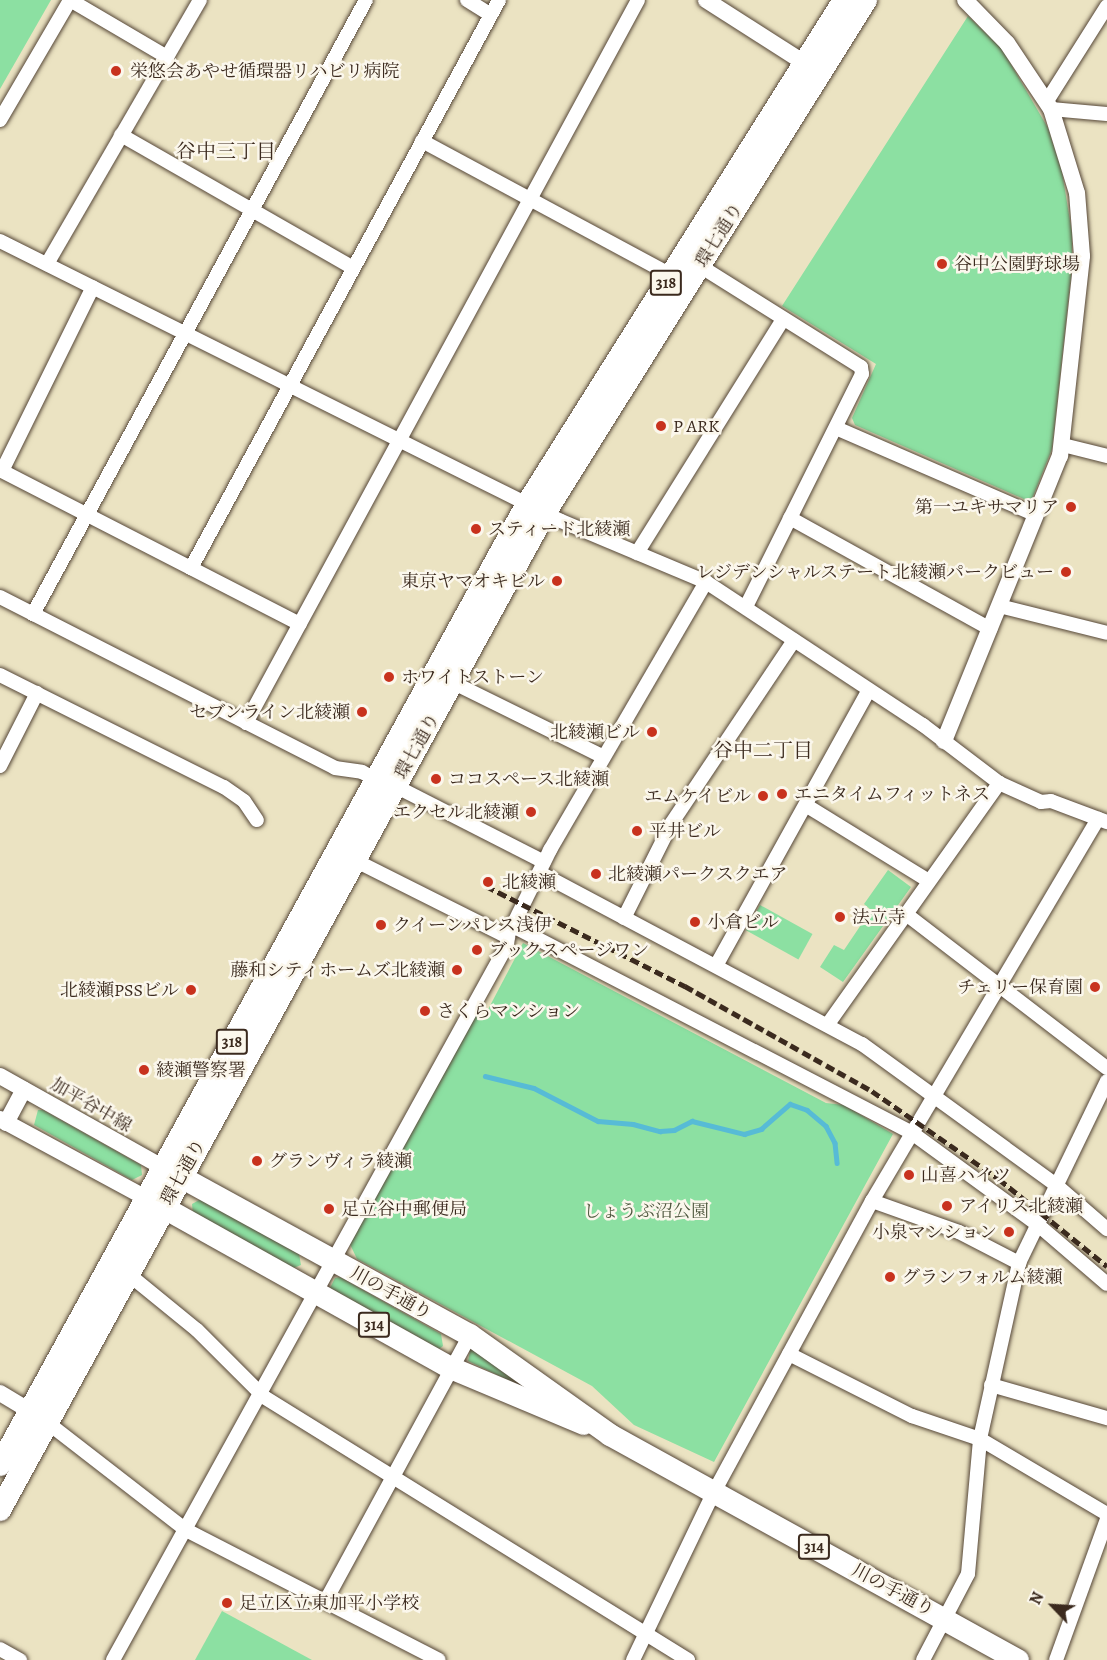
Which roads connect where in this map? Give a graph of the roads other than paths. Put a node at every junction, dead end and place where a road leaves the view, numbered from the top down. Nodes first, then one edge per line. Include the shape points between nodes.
1 (70, 0) edge
2 (200, 0) edge
3 (366, 0) edge
4 (467, 0) edge
5 (499, 0) edge
6 (638, 0) edge
7 (706, 0) edge
8 (844, 0) edge
9 (866, 0) edge
10 (965, 0) edge
11 (1107, 6) edge
12 (491, 15) junction
13 (167, 57) junction
14 (812, 68) junction
15 (1049, 105) junction
16 (1107, 114) edge
17 (0, 120) edge
18 (121, 135) junction
19 (422, 141) junction
20 (530, 198) junction
21 (251, 211) junction
22 (0, 241) edge
23 (47, 264) junction
24 (700, 266) junction
25 (352, 268) junction
26 (671, 275) junction
27 (93, 287) junction
28 (783, 318) junction
29 (185, 333) junction
30 (291, 386) junction
31 (836, 428) junction
32 (399, 440) junction
33 (1063, 445) junction
34 (1107, 456) edge
35 (1, 470) edge
36 (536, 508) junction
37 (1036, 515) junction
38 (86, 516) junction
39 (790, 518) junction
40 (637, 553) junction
41 (191, 568) junction
42 (706, 582) junction
43 (0, 597) edge
44 (999, 606) junction
45 (746, 607) junction
46 (33, 614) junction
47 (300, 624) junction
48 (990, 629) junction
49 (1107, 633) edge
50 (794, 640) junction
51 (0, 675) edge
52 (452, 682) junction
53 (869, 690) junction
54 (37, 693) junction
55 (246, 723) junction
56 (944, 741) junction
57 (604, 757) junction
58 (0, 766) edge
59 (385, 782) junction
60 (999, 783) junction
61 (807, 806) junction
62 (257, 820) dead end
63 (1103, 821) edge
64 (356, 861) junction
65 (542, 868) junction
66 (929, 881) junction
67 (906, 914) junction
68 (624, 918) junction
69 (509, 931) junction
70 (717, 964) junction
71 (1001, 985) junction
72 (828, 1024) junction
73 (1107, 1068) edge
74 (0, 1076) edge
75 (1107, 1081) edge
76 (24, 1089) junction
77 (936, 1095) junction
78 (2, 1125) edge
79 (912, 1133) junction
80 (171, 1172) junction
81 (1055, 1184) junction
82 (154, 1202) junction
83 (872, 1202) junction
84 (1037, 1224) junction
85 (1107, 1229) edge
86 (331, 1260) junction
87 (1019, 1263) junction
88 (127, 1274) junction
89 (1107, 1284) edge
90 (313, 1291) junction
91 (470, 1335) junction
92 (789, 1354) junction
93 (452, 1368) junction
94 (991, 1385) junction
95 (259, 1392) junction
96 (0, 1394) edge
97 (39, 1417) junction
98 (1107, 1418) edge
99 (610, 1435) junction
100 (980, 1439) junction
101 (0, 1465) edge
102 (393, 1476) junction
103 (714, 1492) junction
104 (0, 1510) edge
105 (1107, 1516) edge
106 (186, 1530) junction
107 (325, 1602) junction
108 (945, 1618) junction
109 (646, 1634) junction
110 (0, 1649) edge
111 (20, 1660) edge
112 (113, 1660) edge
113 (439, 1660) edge
114 (633, 1660) edge
115 (688, 1660) edge
116 (924, 1660) edge
117 (1018, 1660) edge
118 (1056, 1660) edge

1 - 13 street
1 - 17 street
2 - 13 street
3 - 21 street
4 - 12 street
5 - 12 street
6 - 20 street
7 - 14 street
8 - 14 main road, 環七通り / 318
9 - 14 main road, 環七通り / 318
10 - 15 street via 1007,43
11 - 15 street
12 - 19 street
13 - 18 street
14 - 24 main road, 環七通り / 318
14 - 26 main road, 環七通り / 318
15 - 16 street
15 - 33 street via 1071,165 1081,221 1080,292
18 - 21 street
18 - 23 street
19 - 20 street
19 - 25 street
20 - 26 street
20 - 32 street
21 - 25 street
21 - 29 street
22 - 23 street
23 - 27 street
24 - 28 street
24 - 36 main road, 環七通り / 318
25 - 30 street
26 - 36 main road, 環七通り / 318
27 - 29 street
27 - 35 street
28 - 31 street via 861,367 862,374
28 - 40 street
29 - 30 street
29 - 38 street
30 - 32 street
30 - 41 street
31 - 37 street
31 - 39 street
32 - 36 street
32 - 47 street
33 - 34 street
33 - 37 street
35 - 38 street
36 - 40 street
36 - 52 main road, 環七通り / 318
36 - 59 main road, 環七通り / 318
37 - 44 street
38 - 41 street
38 - 46 street
39 - 45 street
39 - 48 street
40 - 42 street
41 - 47 street
42 - 45 street
42 - 57 street
43 - 46 street
44 - 48 street
44 - 49 street
45 - 50 street
46 - 55 street
47 - 55 street
48 - 56 street
50 - 53 street
50 - 68 street via 671,824
51 - 54 street
52 - 57 street
52 - 59 main road, 環七通り / 318
53 - 56 street
53 - 61 street
54 - 58 street
54 - 62 street via 224,787 244,801
55 - 59 street via 335,768 362,772
56 - 60 street
57 - 65 street
59 - 64 main road, 環七通り / 318
59 - 65 street
59 - 80 main road, 環七通り / 318
60 - 63 street via 1041,802 1051,801
60 - 66 street
61 - 66 street
61 - 70 street
63 - 71 street
64 - 69 street
64 - 80 main road, 環七通り / 318
65 - 68 street
65 - 69 street
66 - 67 street
67 - 71 street
67 - 72 street
68 - 70 street
69 - 79 street
69 - 86 street via 445,1061
70 - 72 street
71 - 73 street
71 - 77 street
72 - 77 street
74 - 76 street, 加平谷中線
75 - 81 street
76 - 78 street
76 - 80 street, 加平谷中線
77 - 79 street
77 - 81 street
78 - 82 street
79 - 83 street
79 - 84 street
80 - 82 main road, 環七通り / 318
80 - 86 main road, 川の手通り / 314
81 - 84 street
81 - 85 street
82 - 88 main road, 環七通り / 318
82 - 90 main road, 川の手通り / 314
82 - 97 main road, 環七通り / 318
83 - 87 street via 959,1232
83 - 92 street
84 - 87 street
84 - 89 street
86 - 90 street
86 - 91 main road, 川の手通り / 314
87 - 94 street
88 - 95 street via 197,1330
88 - 97 main road, 環七通り / 318
90 - 93 main road, 川の手通り / 314
90 - 95 street
91 - 93 street
91 - 99 main road, 川の手通り / 314
92 - 100 street via 912,1416
92 - 103 street
93 - 99 main road, 川の手通り / 314
93 - 102 street
94 - 98 street
94 - 100 street
95 - 102 street
95 - 106 street
96 - 97 street
97 - 101 main road, 環七通り / 318
97 - 104 main road, 環七通り / 318
97 - 106 street
99 - 103 main road, 川の手通り / 314
100 - 105 street
100 - 108 street via 968,1574
102 - 107 street
102 - 109 street
103 - 108 main road, 川の手通り / 314
103 - 109 street
105 - 118 street
106 - 107 street
106 - 112 street
107 - 113 street
108 - 116 street
108 - 117 main road, 川の手通り / 314
109 - 114 street
109 - 115 street
110 - 111 street

